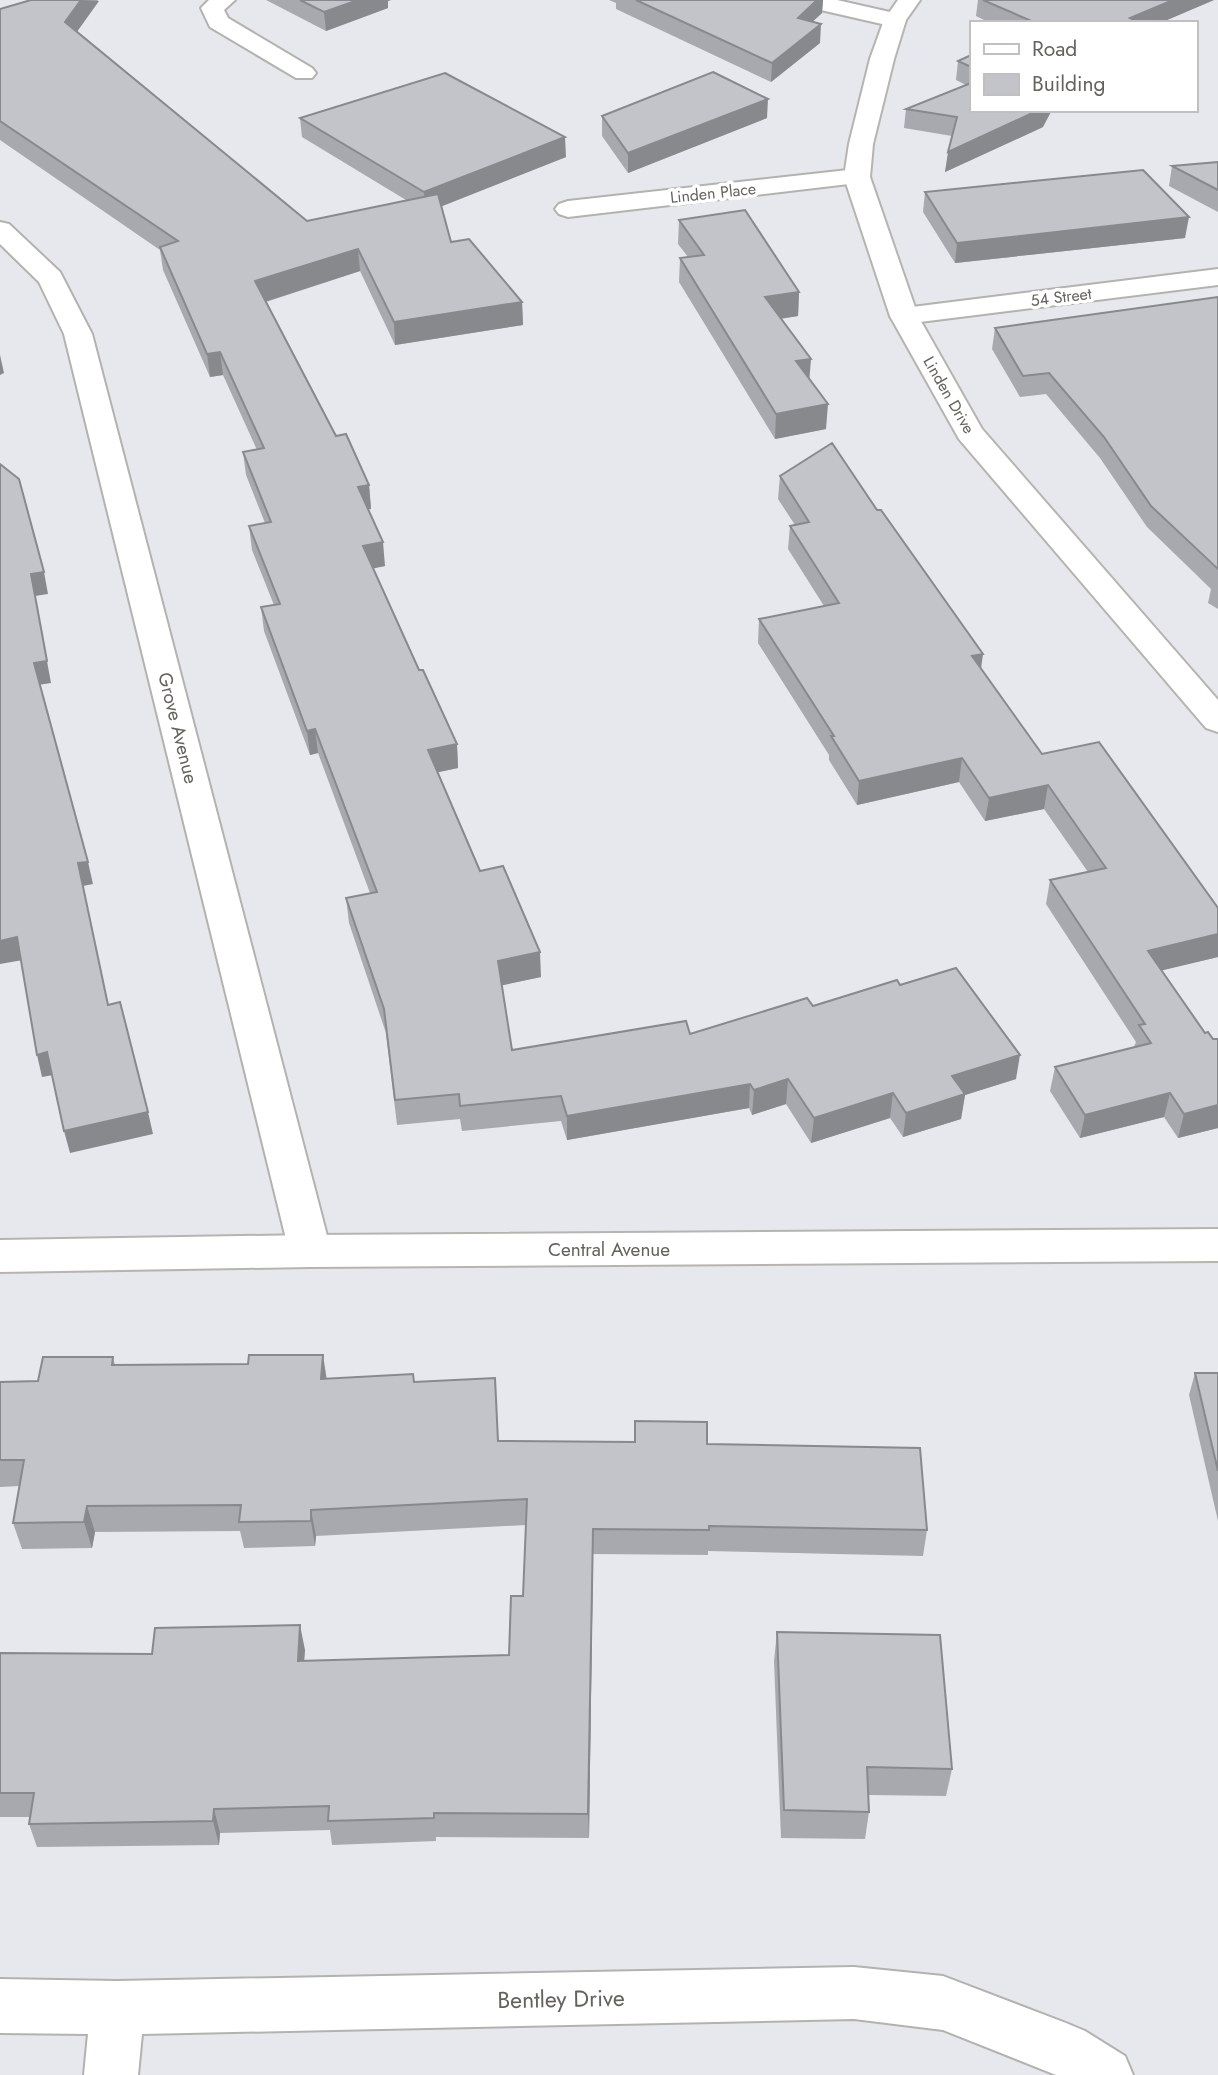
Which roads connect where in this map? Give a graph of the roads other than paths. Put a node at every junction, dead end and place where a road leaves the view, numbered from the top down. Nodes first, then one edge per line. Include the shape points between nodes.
1 (223, 0) edge
2 (807, 0) edge
3 (902, 10) edge
4 (304, 73) dead end
5 (857, 177) junction
6 (568, 209) dead end
7 (0, 230) edge
8 (1218, 277) edge
9 (904, 316) junction
10 (1218, 721) edge
11 (1218, 1245) edge
12 (310, 1251) junction
13 (0, 1256) edge
14 (0, 2007) edge
15 (117, 2008) junction
16 (111, 2075) edge
17 (1106, 2075) edge

1 - 4 street via 212,8 218,22
2 - 3 street
3 - 5 street, Linden Drive via 882,59
5 - 6 street, Linden Place
5 - 9 street, Linden Drive
7 - 12 street, Grove Avenue via 51,278 78,334
8 - 9 street, 54 Street
9 - 10 street, Linden Drive via 969,433
11 - 12 street, Central Avenue
12 - 13 street, Central Avenue
14 - 15 street, Bentley Drive
15 - 16 street
15 - 17 street, Bentley Drive via 854,1993 943,2003 1066,2050

